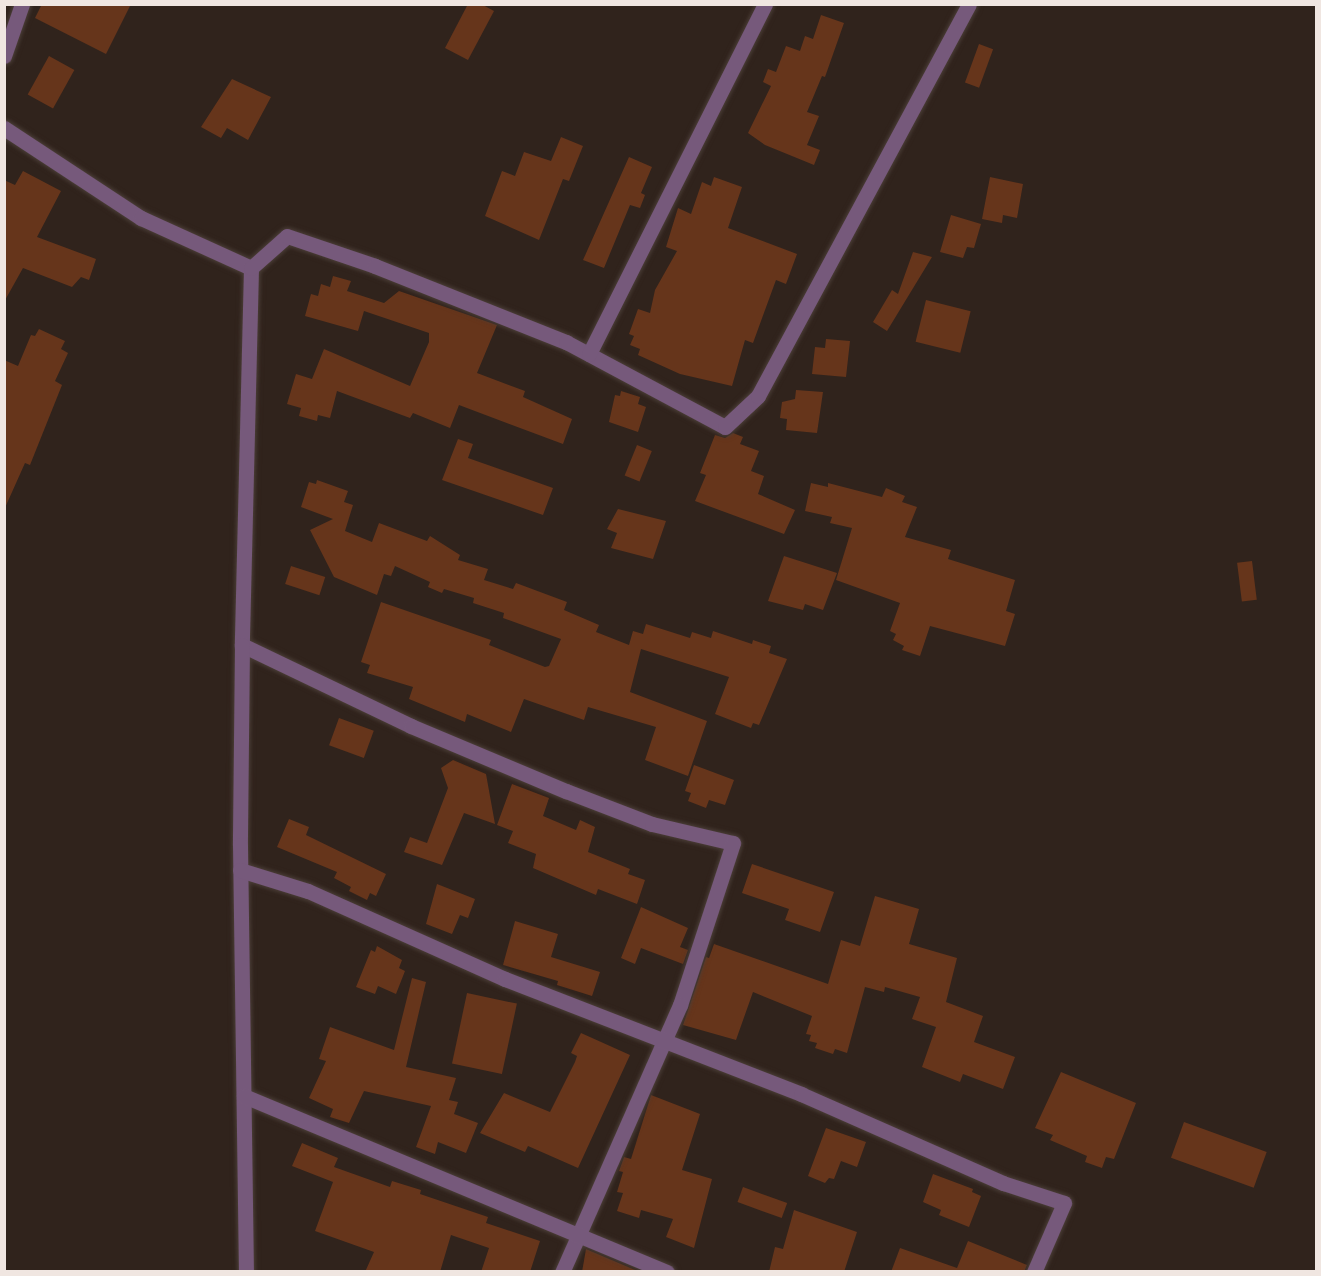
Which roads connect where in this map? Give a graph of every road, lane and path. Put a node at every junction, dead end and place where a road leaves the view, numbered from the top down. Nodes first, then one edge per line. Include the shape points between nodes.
1 (22, 4) edge
2 (765, 4) edge
3 (969, 4) edge
4 (4, 56) edge
5 (4, 128) edge
6 (251, 268) junction
7 (588, 354) junction
8 (242, 645) junction
9 (240, 870) junction
10 (663, 1043) junction
11 (244, 1096) junction
12 (578, 1235) junction
13 (246, 1272) edge
14 (562, 1272) edge
15 (667, 1272) edge
16 (1034, 1272) edge

1 - 4 street
2 - 7 street
3 - 7 street via 758,396 725,427
5 - 6 street via 141,218
6 - 7 street via 287,236 375,266
6 - 8 street
8 - 9 street
8 - 10 street via 411,726 566,791 652,824 733,843 680,1005
9 - 10 street via 308,891 504,979
9 - 11 street
10 - 12 street
10 - 16 street via 801,1094 1003,1183 1064,1203
11 - 12 street
11 - 13 street
12 - 14 street
12 - 15 street

